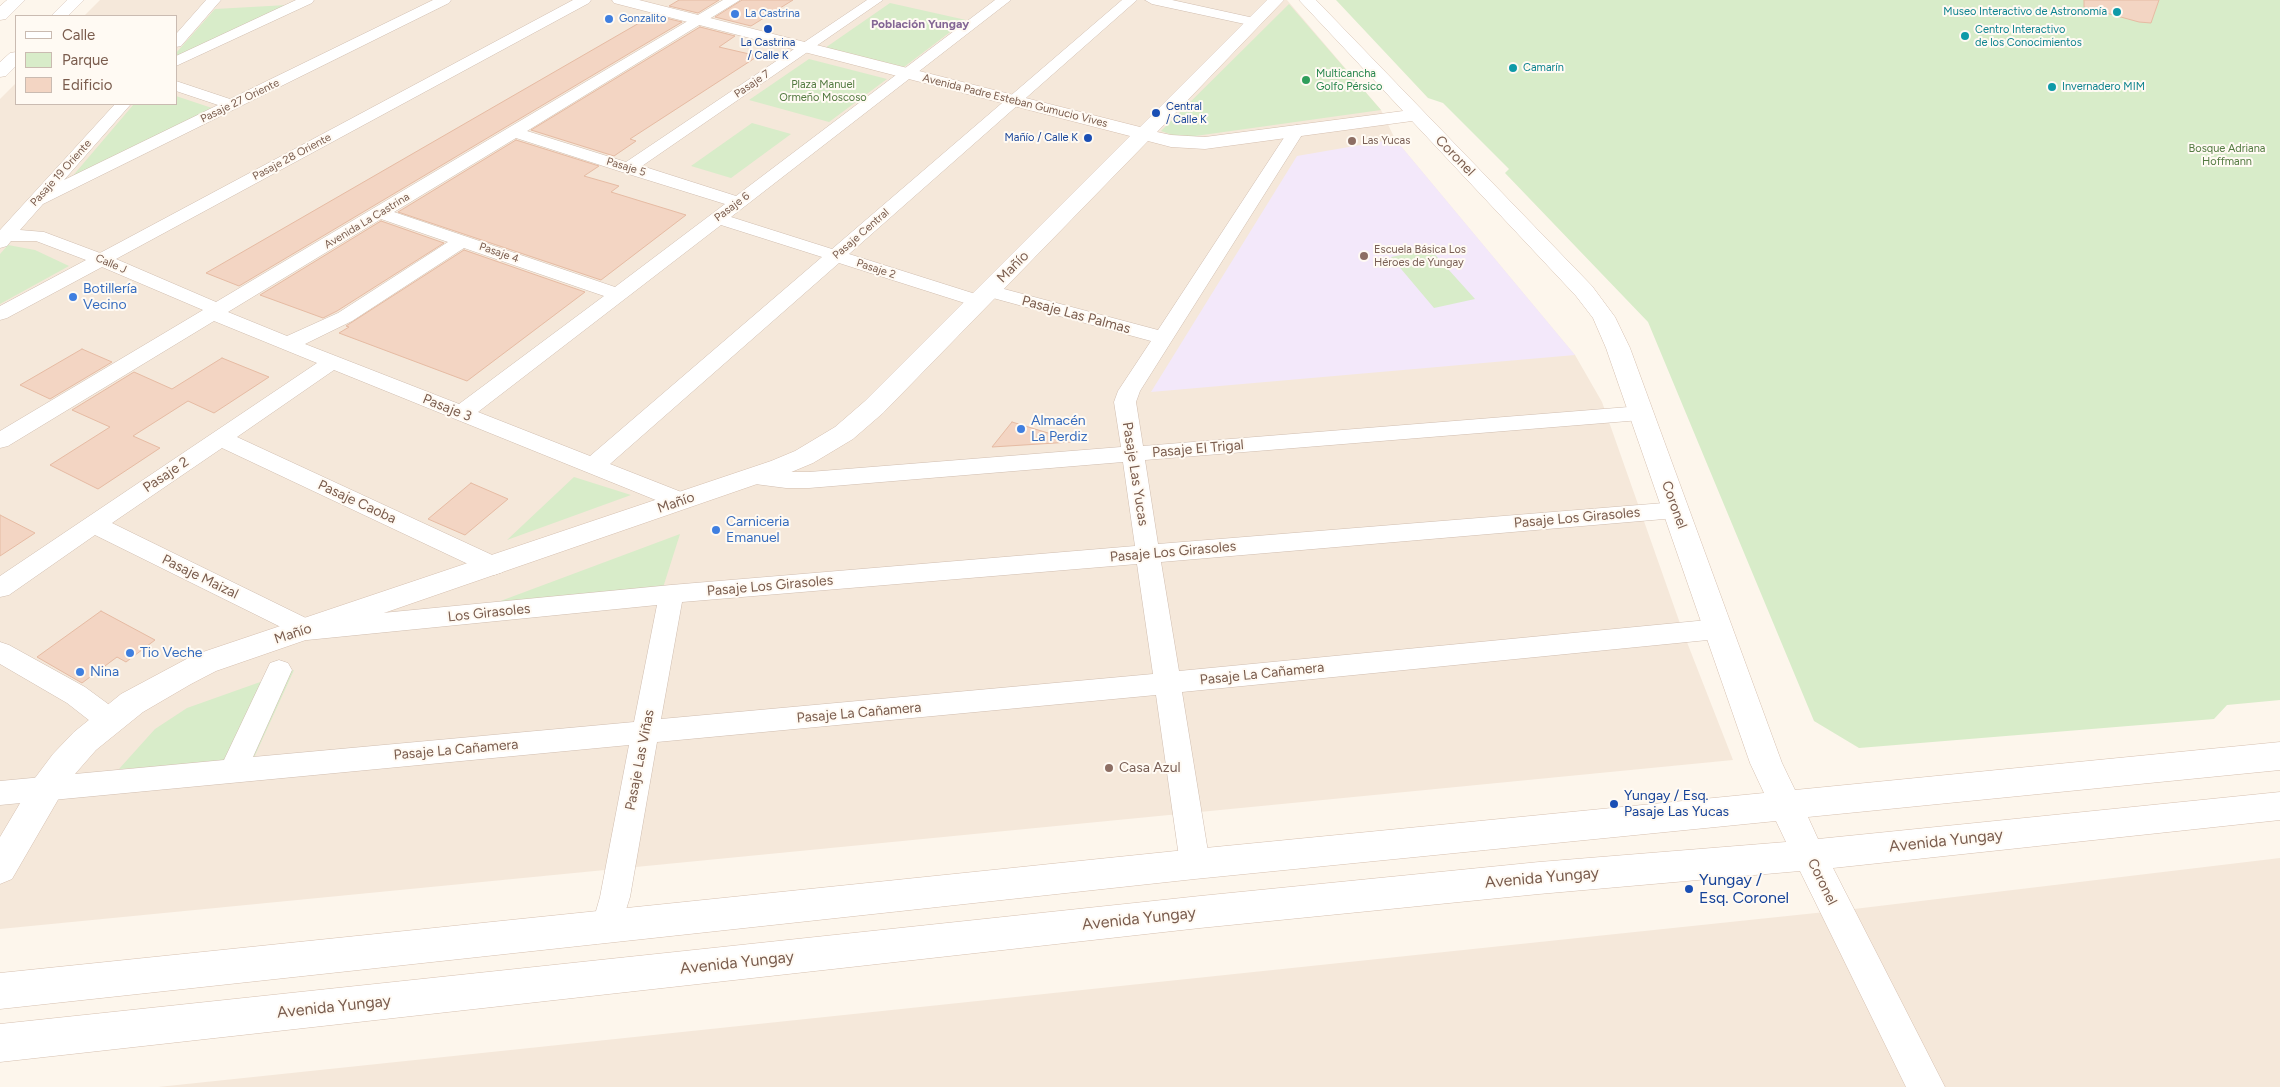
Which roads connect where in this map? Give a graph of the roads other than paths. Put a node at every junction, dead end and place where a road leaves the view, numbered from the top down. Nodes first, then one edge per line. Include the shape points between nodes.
1 (17, 0) edge
2 (76, 0) edge
3 (214, 0) edge
4 (307, 0) edge
5 (444, 0) edge
6 (584, 0) edge
7 (620, 0) edge
8 (733, 0) edge
9 (876, 0) edge
10 (1004, 0) edge
11 (1130, 0) edge
12 (1152, 0) edge
13 (1276, 0) edge
14 (1307, 0) edge
15 (0, 15) edge
16 (60, 15) edge
17 (700, 20) junction
18 (1254, 22) junction
19 (178, 41) edge
20 (806, 48) junction
21 (15, 58) edge
22 (178, 61) edge
23 (0, 72) edge
24 (907, 74) junction
25 (178, 87) edge
26 (1014, 101) junction
27 (122, 105) edge
28 (232, 105) junction
29 (1416, 115) junction
30 (1297, 130) junction
31 (514, 132) junction
32 (1144, 134) junction
33 (628, 168) junction
34 (36, 201) junction
35 (738, 202) junction
36 (380, 213) junction
37 (717, 218) junction
38 (2, 237) edge
39 (462, 241) junction
40 (836, 256) junction
41 (101, 260) junction
42 (618, 294) junction
43 (983, 296) junction
44 (216, 312) junction
45 (0, 314) edge
46 (1162, 338) junction
47 (288, 344) junction
48 (332, 362) junction
49 (1641, 413) junction
50 (461, 414) junction
51 (220, 438) junction
52 (0, 442) edge
53 (1132, 454) junction
54 (592, 467) junction
55 (755, 476) junction
56 (681, 501) junction
57 (1676, 510) junction
58 (94, 524) junction
59 (1147, 554) junction
60 (494, 566) junction
61 (0, 588) edge
62 (671, 594) junction
63 (1718, 629) junction
64 (307, 630) junction
65 (0, 652) edge
66 (279, 670) dead end
67 (1168, 683) junction
68 (109, 720) junction
69 (646, 733) junction
70 (2280, 756) edge
71 (232, 771) junction
72 (47, 788) junction
73 (0, 793) edge
74 (1785, 805) junction
75 (2280, 806) edge
76 (1808, 855) junction
77 (1195, 864) junction
78 (0, 868) edge
79 (607, 926) junction
80 (0, 991) edge
81 (0, 1043) edge
82 (1926, 1087) edge

1 - 15 street
2 - 16 street
3 - 19 street
4 - 22 street
5 - 28 street, Pasaje 27 Oriente
6 - 41 street, Pasaje 28 Oriente
7 - 17 street, Avenida Padre Esteban Gumucio Vives
8 - 17 street, Avenida La Castrina
9 - 20 street, Pasaje 7
10 - 24 street, Pasaje 6
11 - 26 street, Pasaje Central
12 - 18 street
13 - 18 street, Mañío
14 - 29 street, Coronel
17 - 20 street, Avenida Padre Esteban Gumucio Vives
17 - 31 street, Avenida La Castrina
18 - 32 street, Mañío
20 - 24 street, Avenida Padre Esteban Gumucio Vives
20 - 33 street, Pasaje 7
21 - 23 street
24 - 26 street, Avenida Padre Esteban Gumucio Vives
24 - 35 street, Pasaje 6
25 - 28 street
26 - 32 street, Avenida Padre Esteban Gumucio Vives
26 - 40 street, Pasaje Central
27 - 34 street, Pasaje 19 Oriente
28 - 34 street, Pasaje 27 Oriente
29 - 30 street, Avenida Padre Esteban Gumucio Vives
29 - 49 street, Coronel via 1595,303 1612,332
30 - 32 street, Avenida Padre Esteban Gumucio Vives via 1194,143
30 - 46 street, Pasaje Las Yucas
31 - 33 street, Pasaje 5
31 - 36 street, Avenida La Castrina
32 - 43 street, Mañío
33 - 35 street, Pasaje 5
34 - 38 street, Pasaje 19 Oriente
35 - 37 street, Pasaje 6
36 - 39 street, Pasaje 4
36 - 44 street, Avenida La Castrina
37 - 40 street, Pasaje 2
37 - 42 street, Pasaje 6
38 - 41 street, Calle J via 23,235 52,239
39 - 42 street, Pasaje 4
39 - 47 street via 344,317
40 - 43 street, Pasaje 2
40 - 54 street, Pasaje Central
41 - 44 street, Calle J via 207,304
41 - 45 street, Pasaje 28 Oriente
42 - 50 street, Pasaje 6
43 - 46 street, Pasaje Las Palmas
43 - 55 street, Mañío via 844,433 804,457
44 - 47 street, Pasaje 3 via 223,318
44 - 52 street, Avenida La Castrina
46 - 53 street, Pasaje Las Yucas via 1126,396
47 - 48 street, Pasaje 3
48 - 50 street, Pasaje 3
48 - 51 street, Pasaje 2
49 - 53 street, Pasaje El Trigal
49 - 57 street, Coronel
50 - 54 street, Pasaje 3
51 - 58 street, Pasaje 2
51 - 60 street, Pasaje Caoba
53 - 55 street, Pasaje El Trigal via 809,480
53 - 59 street, Pasaje Las Yucas
54 - 56 street, Pasaje 3
55 - 56 street, Mañío
56 - 60 street, Mañío
57 - 59 street, Pasaje Los Girasoles
57 - 63 street, Coronel
58 - 61 street, Pasaje 2
58 - 64 street, Pasaje Maizal
59 - 62 street, Pasaje Los Girasoles
59 - 67 street, Pasaje Las Yucas
60 - 64 street, Mañío
62 - 64 street, Los Girasoles
62 - 69 street, Pasaje Las Viñas
63 - 67 street, Pasaje La Cañamera
63 - 74 street, Coronel via 1766,763
64 - 68 street, Mañío via 180,674
65 - 68 street via 76,696
66 - 71 street
67 - 69 street, Pasaje La Cañamera
67 - 77 street, Pasaje Las Yucas
68 - 72 street, Mañío via 70,758
69 - 71 street, Pasaje La Cañamera
69 - 79 street, Pasaje Las Viñas
70 - 74 street
71 - 72 street, Pasaje La Cañamera
72 - 73 street, Pasaje La Cañamera
72 - 78 street, Mañío
74 - 76 street, Coronel
74 - 77 street
75 - 76 street, Avenida Yungay
76 - 81 street, Avenida Yungay via 1210,911
76 - 82 street, Coronel
77 - 79 street
79 - 80 street

